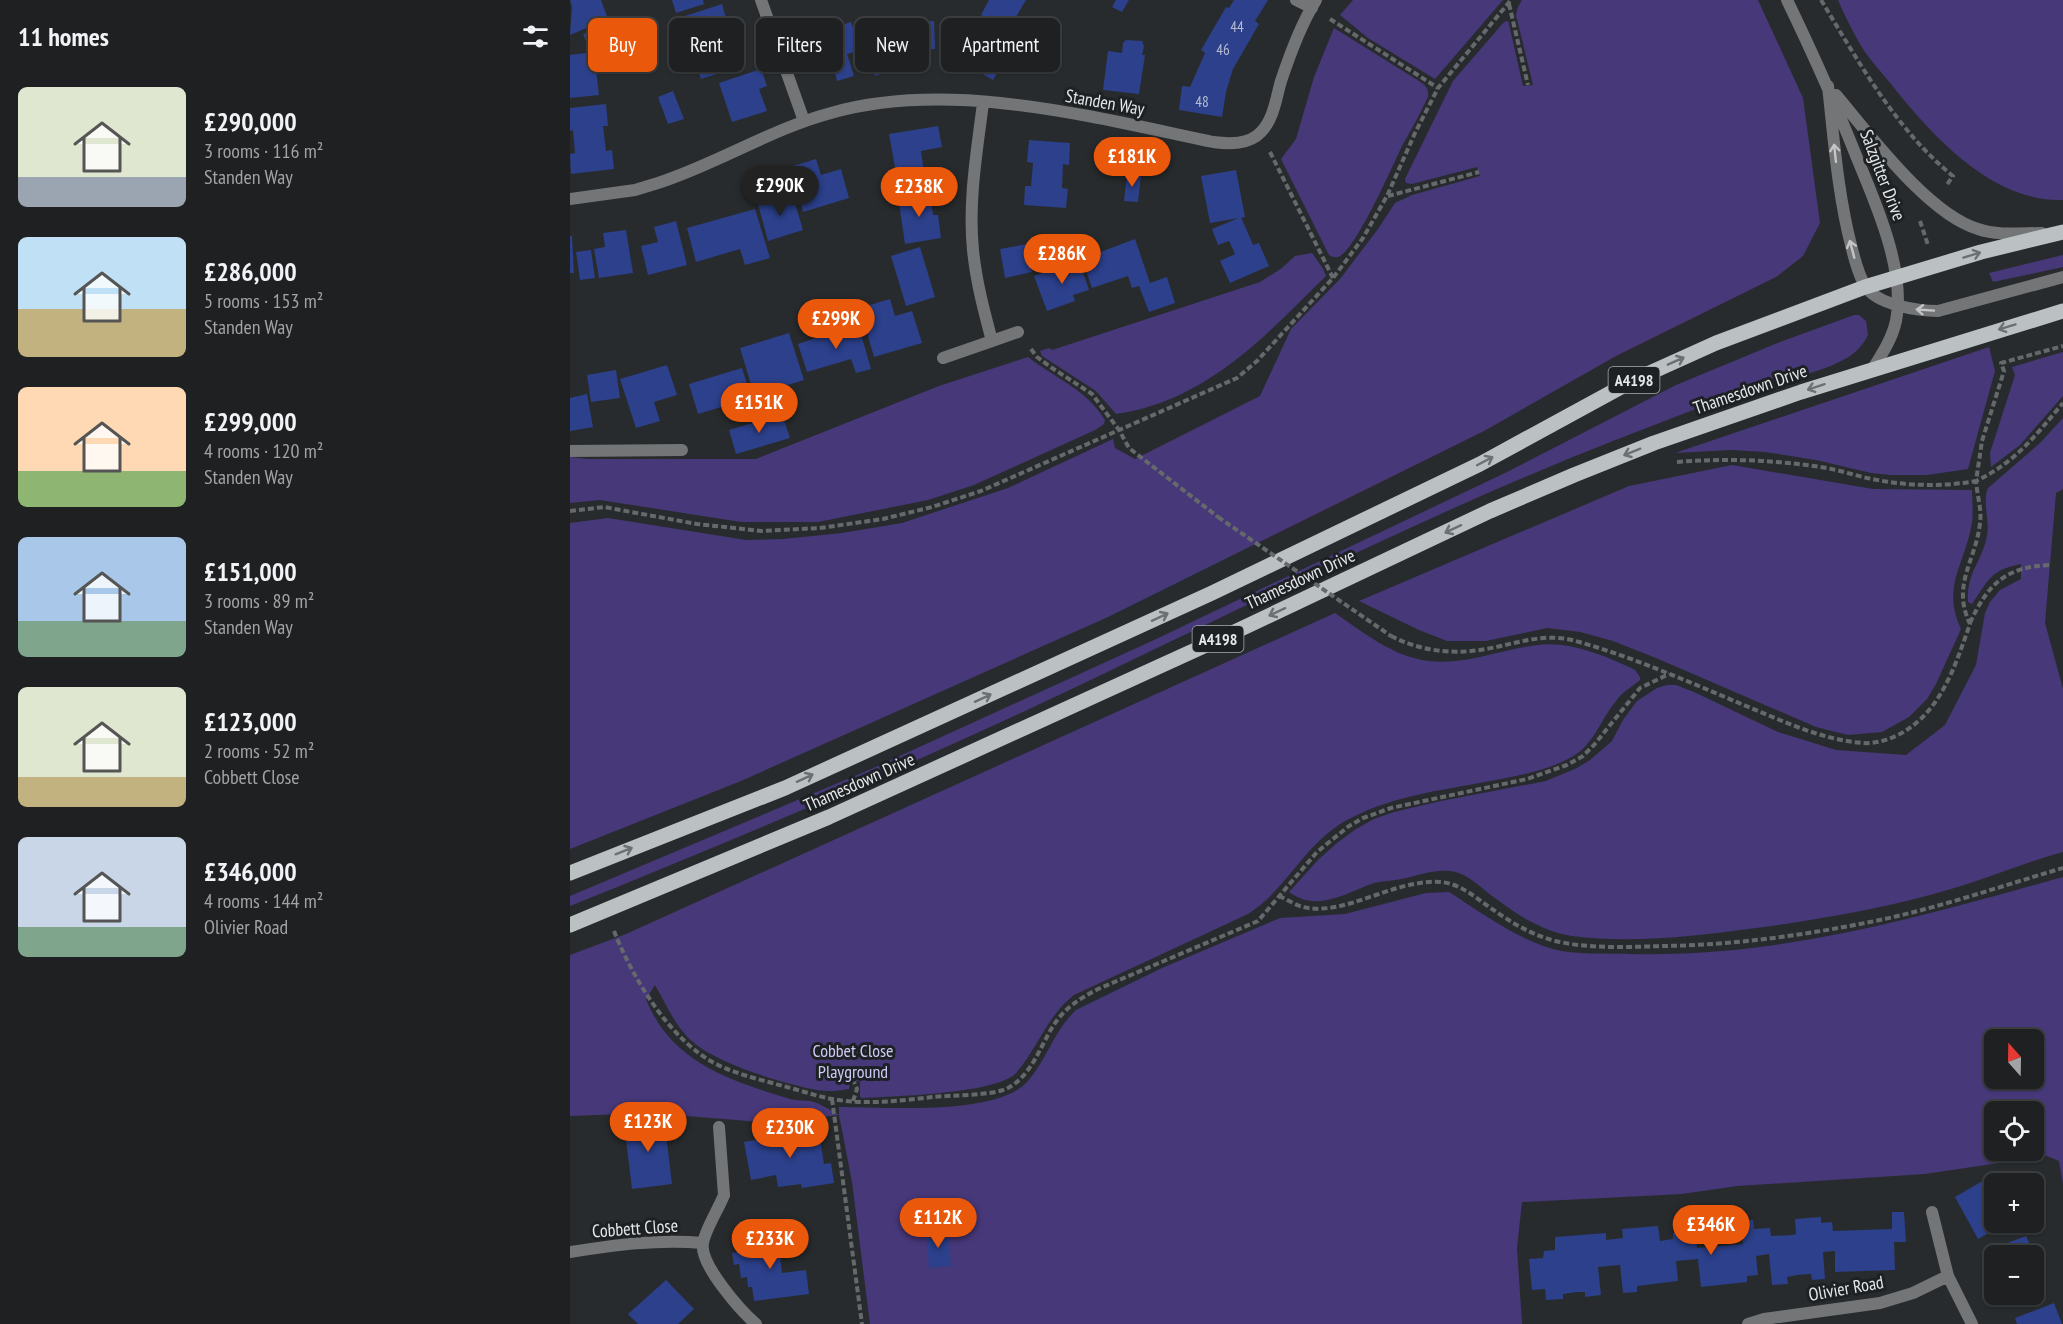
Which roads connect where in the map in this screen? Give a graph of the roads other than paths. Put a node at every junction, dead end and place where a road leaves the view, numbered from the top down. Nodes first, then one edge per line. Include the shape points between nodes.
1 (761, 0) edge
2 (1296, 0) edge
3 (1787, 0) edge
4 (1314, 4) edge
5 (1828, 86) junction
6 (983, 103) junction
7 (804, 121) junction
8 (570, 199) edge
9 (2059, 232) edge
10 (1896, 278) junction
11 (2063, 278) edge
12 (1865, 287) junction
13 (1897, 305) junction
14 (2063, 311) edge
15 (1018, 332) road end
16 (992, 341) junction
17 (943, 358) dead end
18 (1872, 370) junction
19 (570, 450) edge
20 (682, 450) dead end
21 (570, 873) edge
22 (570, 925) edge
23 (719, 1127) dead end
24 (1932, 1212) dead end
25 (703, 1243) junction
26 (570, 1252) edge
27 (1948, 1276) junction
28 (756, 1324) edge
29 (1748, 1324) edge
30 (1972, 1324) edge

1 - 7 street
2 - 4 street
3 - 5 street, Salzgitter Drive
4 - 6 street, Standen Way via 1282,79 1271,117 1254,138 1232,144 1213,142 1030,107
5 - 9 street via 1918,190 1956,218 1975,229 1994,233
5 - 10 street, Salzgitter Drive via 1886,228
12 -> 5 street via 1841,201
6 - 7 street, Standen Way via 940,99 888,101
6 - 16 street via 972,213 973,249
7 - 8 street, Standen Way via 673,178 635,190
10 -> 9 main road, A4198
10 - 12 main road, A4198
10 - 13 street, Salzgitter Drive
11 -> 13 street via 1938,311
12 - 13 street via 1878,298
21 -> 12 main road, Thamesdown Drive / A4198 via 795,783 1212,593 1480,464 1634,380 1769,322
13 - 18 street, Salzgitter Drive via 1890,340
14 -> 18 main road, Thamesdown Drive / A4198
15 - 16 street
16 - 17 street
18 -> 22 main road, Thamesdown Drive / A4198 via 1706,424 1574,475 829,817
19 - 20 street
23 - 25 street, Cobbett Close via 724,1195
24 - 27 street
25 - 26 street, Cobbett Close via 630,1242
25 - 28 street, Cobbett Close via 704,1256 713,1272
27 - 29 street, Olivier Road via 1880,1303 1764,1318
27 - 30 street

